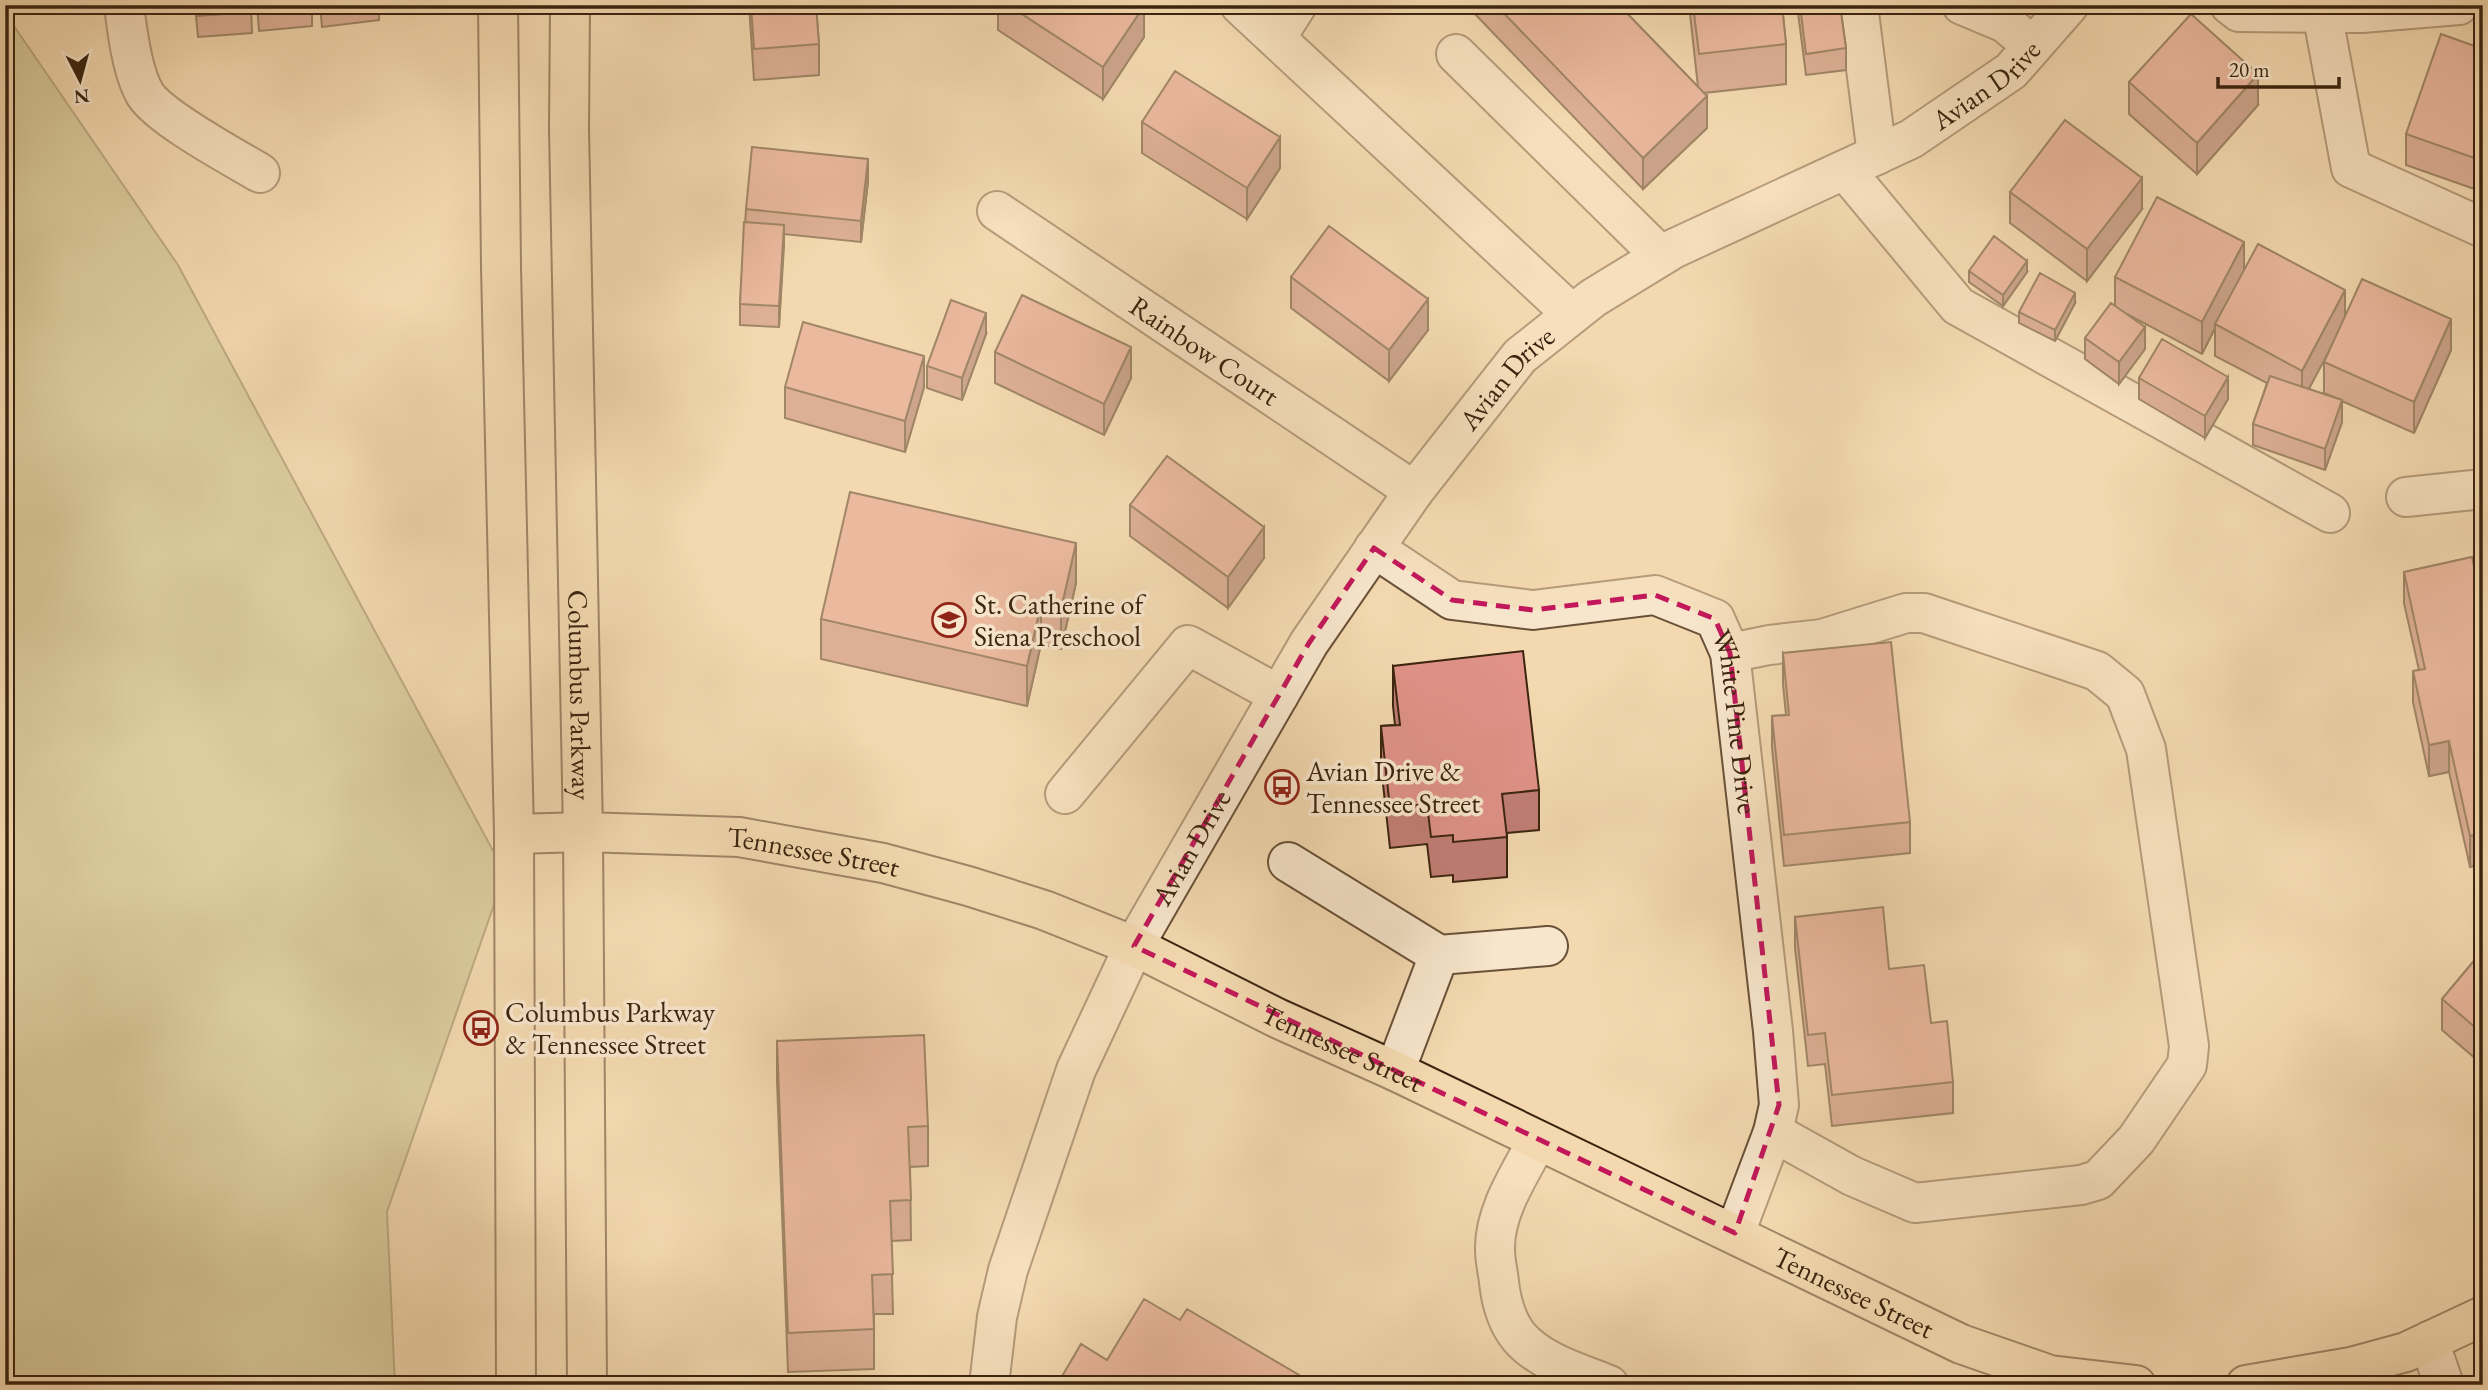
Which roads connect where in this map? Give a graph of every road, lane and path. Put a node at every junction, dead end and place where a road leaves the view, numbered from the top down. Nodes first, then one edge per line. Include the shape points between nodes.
1 (124, 5) edge
2 (498, 5) edge
3 (570, 5) edge
4 (1240, 5) edge
5 (1297, 5) edge
6 (1858, 5) edge
7 (1962, 5) edge
8 (2069, 5) edge
9 (2230, 5) edge
10 (2459, 5) edge
11 (2322, 12) junction
12 (1276, 38) junction
13 (2033, 46) junction
14 (1456, 54) dead end
15 (1861, 162) junction
16 (260, 173) dead end
17 (997, 211) dead end
18 (2483, 228) edge
19 (1661, 256) junction
20 (1572, 314) junction
21 (2483, 489) edge
22 (1414, 491) junction
23 (2406, 497) dead end
24 (2330, 513) dead end
25 (1374, 548) junction
26 (1730, 653) junction
27 (1279, 695) junction
28 (1065, 793) dead end
29 (583, 832) junction
30 (514, 834) junction
31 (1287, 862) dead end
32 (1134, 946) junction
33 (1548, 946) dead end
34 (1438, 955) junction
35 (1395, 1070) junction
36 (1773, 1132) junction
37 (1537, 1141) junction
38 (1735, 1233) junction
39 (2483, 1316) edge
40 (2429, 1341) junction
41 (2353, 1376) edge
42 (516, 1385) edge
43 (587, 1385) edge
44 (989, 1385) edge
45 (1609, 1385) edge
46 (2136, 1385) edge
47 (2246, 1385) edge
48 (2444, 1385) edge

1 - 16 street via 129,48 146,95 175,121
2 - 30 main road
3 - 29 main road, Columbus Parkway
4 - 12 street
5 - 12 street
6 - 15 street
7 - 13 street via 2005,23
8 - 13 street, Avian Drive
9 - 11 street via 2239,12
10 - 11 street
11 - 18 street via 2351,168
12 - 20 street
13 - 15 street, Avian Drive via 2011,71 1912,139
14 - 19 street
15 - 19 street, Avian Drive
15 - 24 street via 1958,306
17 - 22 street, Rainbow Court
19 - 20 street, Avian Drive
20 - 22 street, Avian Drive via 1520,356
21 - 23 street
22 - 25 street, Avian Drive
25 - 26 street, White Pine Drive via 1452,600 1533,610 1654,595 1715,619
25 - 27 street, Avian Drive
26 - 36 street, White Pine Drive via 1773,1031 1779,1105
26 - 36 street via 1822,639 1906,613 1924,613 2098,671 2125,694 2146,749 2189,1046 2188,1066 2136,1140 2098,1180 2081,1185 1914,1203 1852,1176
27 - 28 street via 1188,645
27 - 32 street, Avian Drive
29 - 30 main road, Tennessee Street
29 - 32 main road, Tennessee Street via 738,837 883,863 1044,910
29 - 43 main road, Columbus Parkway
30 - 42 main road
31 - 34 street
32 - 35 main road, Tennessee Street
32 - 44 street, Avian Drive via 1076,1070 1008,1270
33 - 34 street
34 - 35 street
35 - 37 main road, Tennessee Street
36 - 38 street, White Pine Drive
37 - 38 main road, Tennessee Street
37 - 45 street via 1496,1232 1505,1311 1529,1346
38 - 46 main road, Tennessee Street via 1961,1344 2050,1375
39 - 40 main road
40 - 41 main road
40 - 48 street
41 - 47 main road

